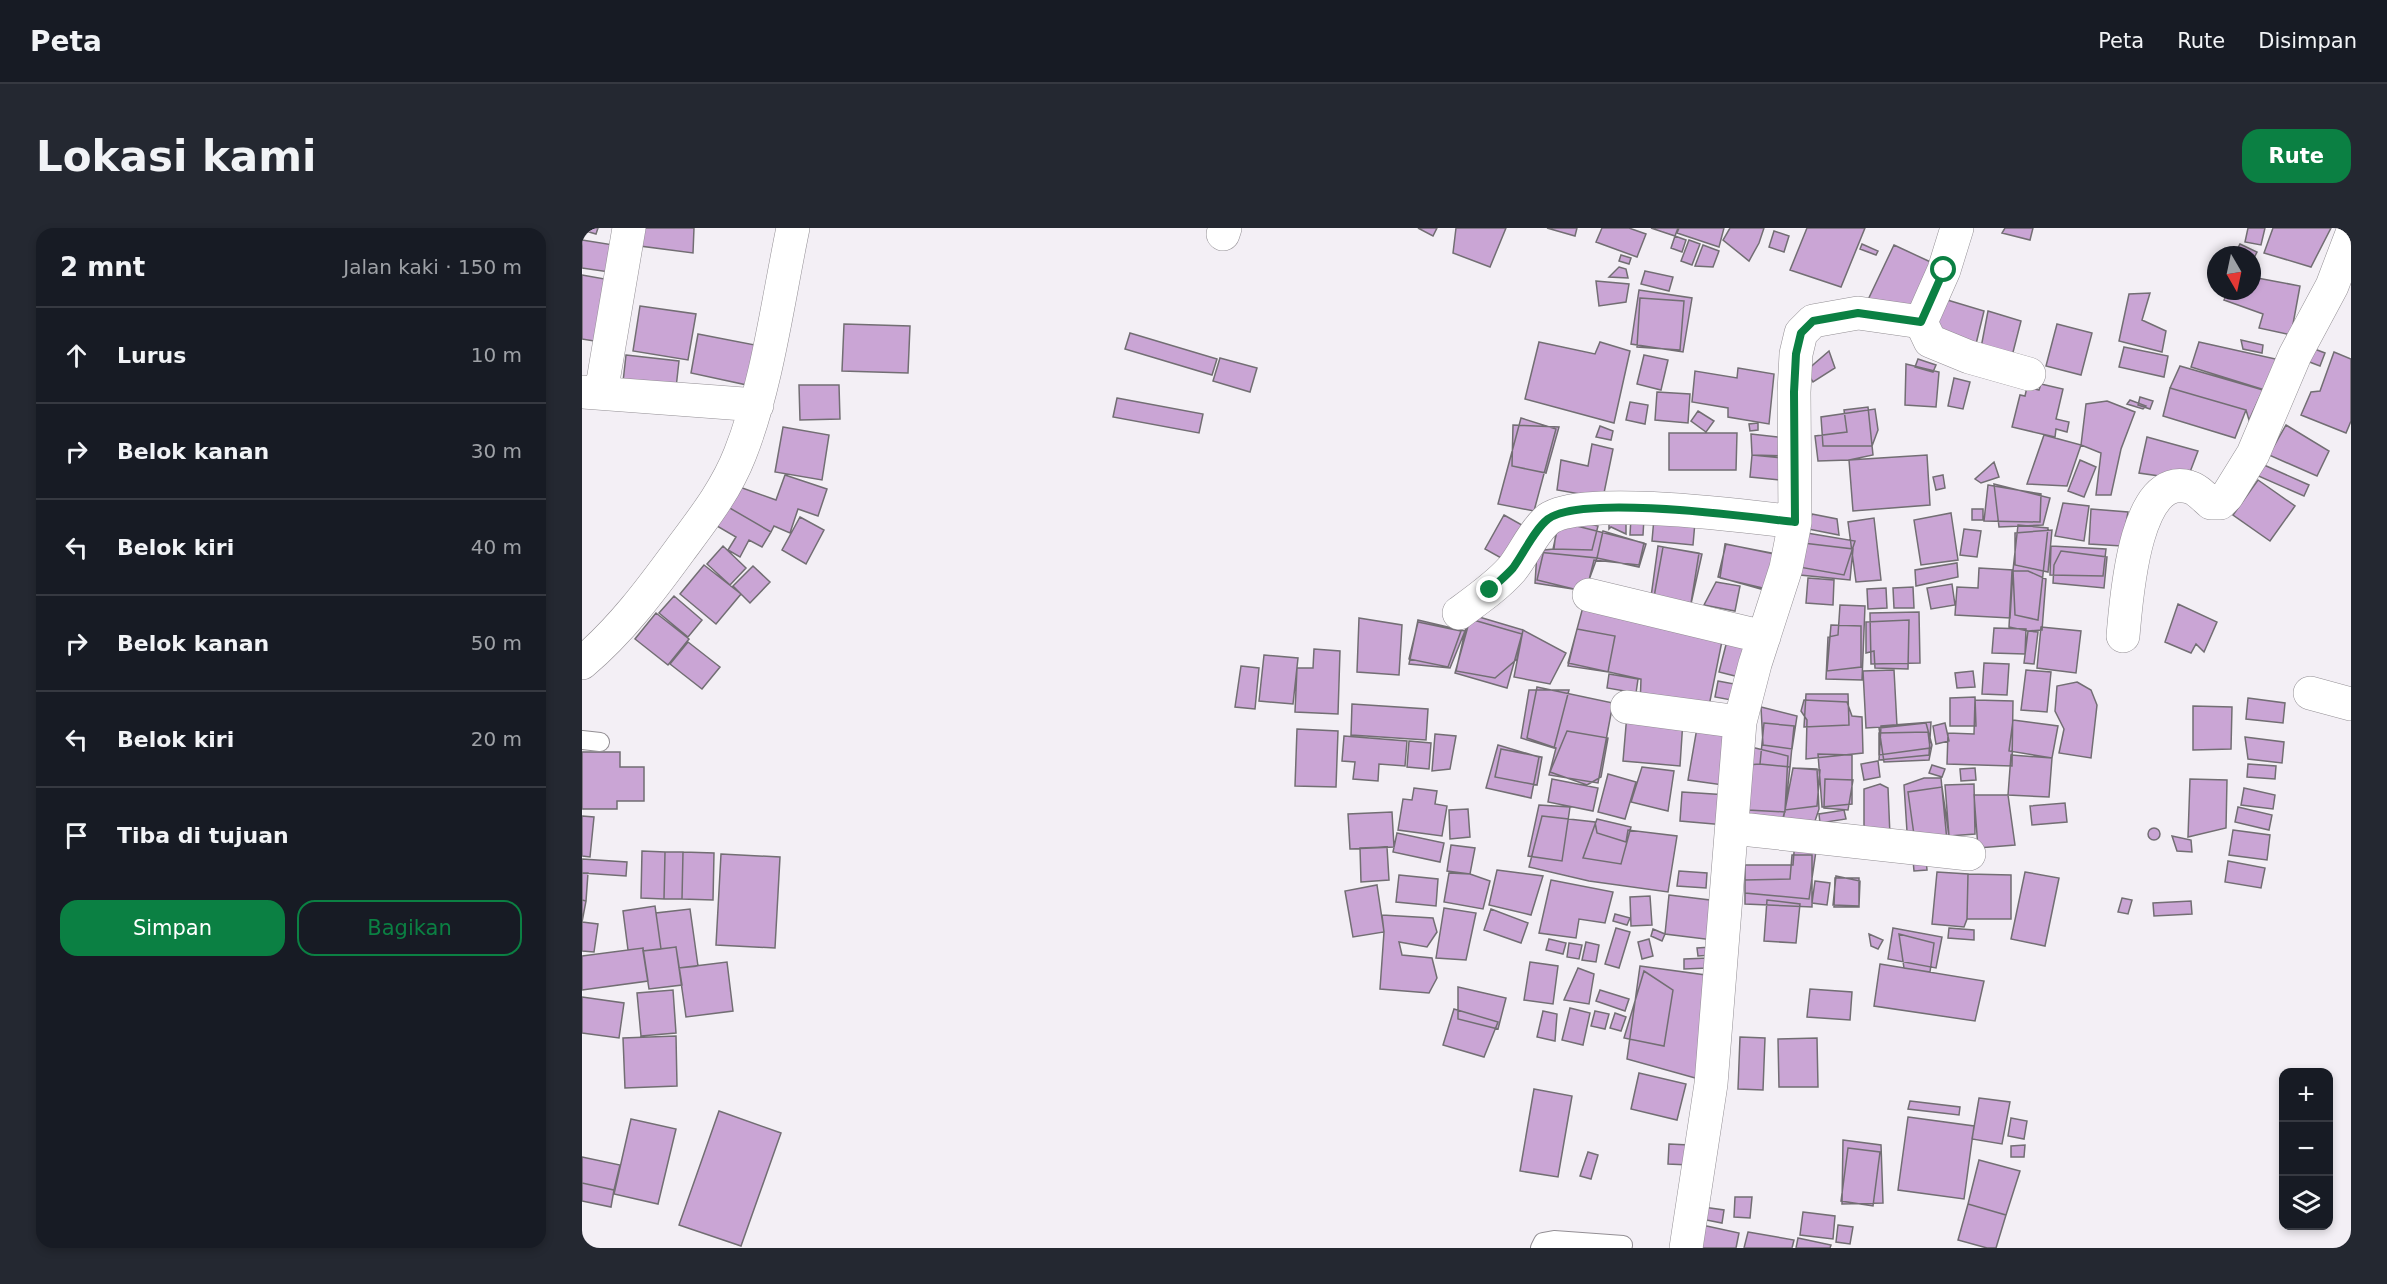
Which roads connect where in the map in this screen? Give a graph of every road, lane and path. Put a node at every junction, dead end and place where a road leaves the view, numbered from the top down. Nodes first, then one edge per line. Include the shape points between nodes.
1 (629, 228) edge
2 (793, 228) edge
3 (1956, 228) edge
4 (2351, 236) edge
5 (1921, 322) junction
6 (2029, 374) dead end
7 (592, 392) edge
8 (757, 405) junction
9 (1795, 522) junction
10 (1589, 594) dead end
11 (1460, 613) dead end
12 (2122, 636) dead end
13 (1764, 637) junction
14 (582, 663) edge
15 (2310, 693) dead end
16 (2351, 704) edge
17 (1628, 707) dead end
18 (1740, 722) junction
19 (1732, 828) junction
20 (1969, 854) dead end
21 (1623, 1245) dead end
22 (1540, 1248) edge
23 (1686, 1248) edge

1 - 7 street
2 - 8 street
3 - 5 street via 1944,270
4 - 12 street via 2253,454 2227,496 2220,503 2211,503 2191,487 2180,486 2162,491 2151,505 2131,560
5 - 6 street via 1930,341
5 - 9 street via 1858,313 1813,321 1801,333 1794,392
7 - 8 street
8 - 14 street via 740,455 717,500 629,619
9 - 11 street via 1662,508 1558,514 1547,520 1511,570
9 - 13 street via 1786,568
10 - 13 street
13 - 18 street
15 - 16 street
17 - 18 street
18 - 19 street
19 - 20 street
19 - 23 street via 1711,1084
21 - 22 lane via 1554,1240 1543,1242

